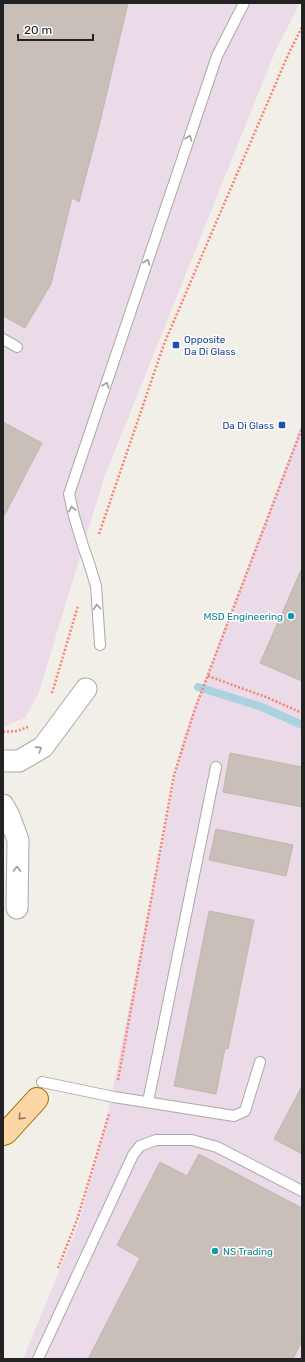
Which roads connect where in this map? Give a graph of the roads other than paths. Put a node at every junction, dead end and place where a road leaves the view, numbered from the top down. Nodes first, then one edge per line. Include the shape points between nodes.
1 (244, 3) edge
2 (3, 339) edge
3 (17, 347) dead end
4 (100, 646) dead end
5 (86, 689) dead end
6 (3, 761) edge
7 (216, 766) dead end
8 (3, 805) edge
9 (17, 908) dead end
10 (260, 1062) dead end
11 (39, 1091) joint
12 (148, 1102) junction
13 (3, 1134) edge
14 (302, 1191) edge
15 (38, 1359) edge

4 -> 1 lane via 96,586 80,539 69,494 217,56
2 - 3 lane
6 -> 5 street via 19,761 43,748
7 - 12 lane
9 -> 8 street via 18,840 10,816
10 - 12 lane via 245,1110 234,1116
11 - 12 lane
11 -> 13 main road
14 - 15 lane via 217,1147 192,1140 156,1140 140,1146 129,1162

